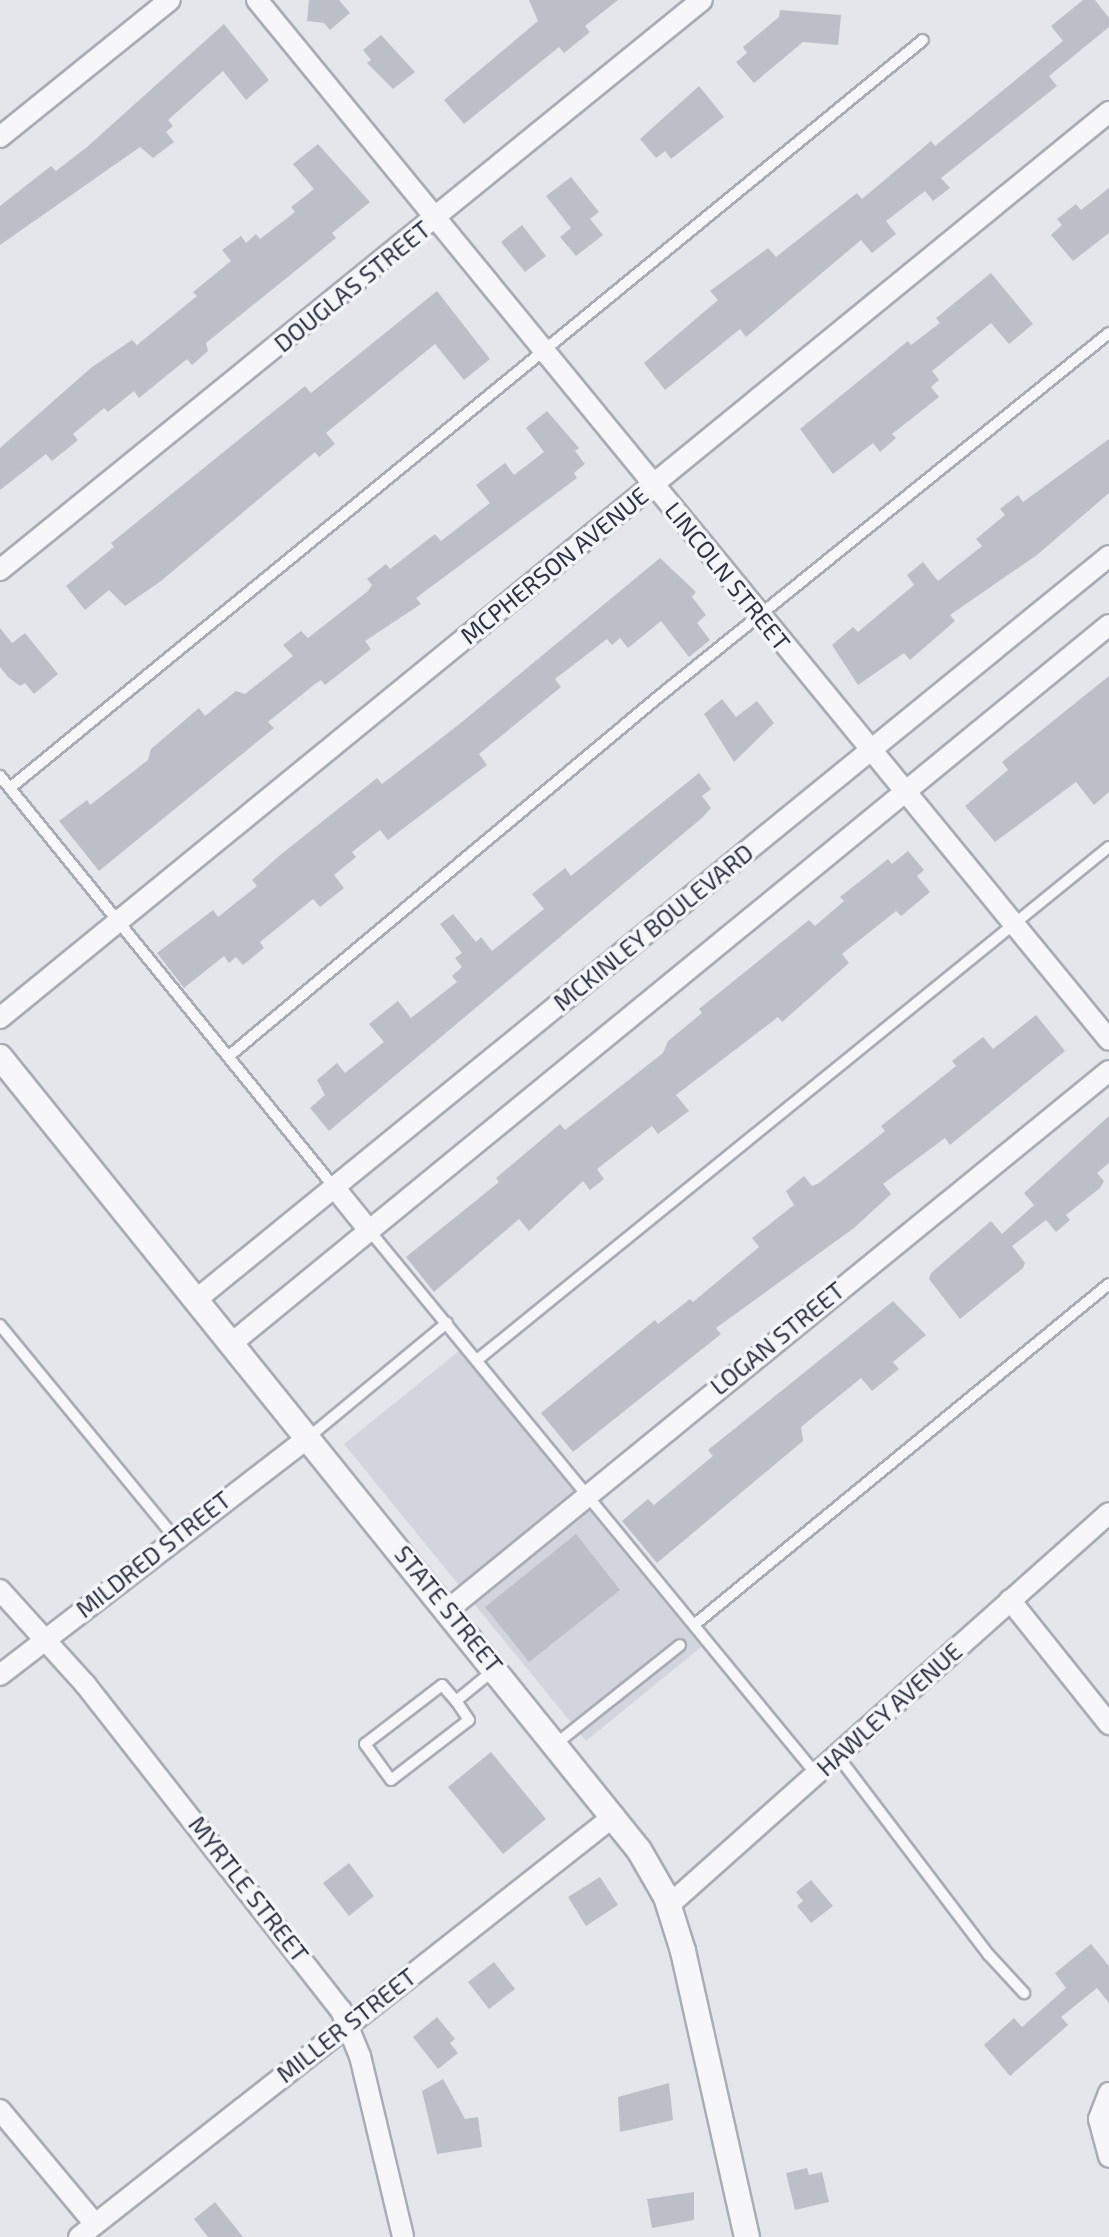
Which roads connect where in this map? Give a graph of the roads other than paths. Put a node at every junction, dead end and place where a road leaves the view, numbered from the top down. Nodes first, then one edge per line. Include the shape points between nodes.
1 (170, 0) edge
2 (257, 0) edge
3 (702, 0) edge
4 (923, 40) dead end
5 (1109, 112) edge
6 (0, 137) edge
7 (435, 217) junction
8 (1109, 333) edge
9 (543, 350) junction
10 (653, 484) junction
11 (1109, 556) edge
12 (0, 570) edge
13 (760, 615) junction
14 (1109, 625) edge
15 (870, 750) junction
16 (0, 776) edge
17 (10, 788) junction
18 (904, 791) junction
19 (1109, 847) edge
20 (119, 918) junction
21 (1014, 924) junction
22 (0, 1018) edge
23 (1109, 1040) edge
24 (229, 1056) junction
25 (0, 1057) edge
26 (1109, 1071) edge
27 (334, 1187) junction
28 (369, 1230) junction
29 (1109, 1284) edge
30 (197, 1299) junction
31 (447, 1323) junction
32 (0, 1325) edge
33 (232, 1343) junction
34 (477, 1360) junction
35 (309, 1437) junction
36 (588, 1494) junction
37 (1109, 1513) edge
38 (174, 1537) junction
39 (0, 1590) edge
40 (1010, 1600) junction
41 (449, 1609) junction
42 (694, 1625) junction
43 (44, 1638) junction
44 (680, 1645) dead end
45 (497, 1668) junction
46 (0, 1675) edge
47 (456, 1701) junction
48 (1109, 1724) edge
49 (557, 1743) junction
50 (837, 1755) junction
51 (816, 1774) junction
52 (614, 1816) junction
53 (669, 1905) junction
54 (1024, 1993) dead end
55 (348, 2023) junction
56 (1109, 2093) edge
57 (0, 2110) edge
58 (1109, 2157) edge
59 (87, 2231) edge
60 (403, 2237) edge
61 (747, 2237) edge

1 - 6 street
2 - 7 street, LINCOLN STREET
3 - 7 street, DOUGLAS STREET
4 - 9 lane
5 - 10 street, MCPHERSON AVENUE
7 - 9 street, LINCOLN STREET
7 - 12 street, DOUGLAS STREET
8 - 13 lane
9 - 10 street, LINCOLN STREET
9 - 17 lane
10 - 13 street, LINCOLN STREET
10 - 20 street, MCPHERSON AVENUE
11 - 15 street, MCKINLEY BOULEVARD
13 - 15 street, LINCOLN STREET
13 - 24 lane
14 - 18 street
15 - 18 street, LINCOLN STREET
15 - 27 street, MCKINLEY BOULEVARD
16 - 17 lane
17 - 20 lane
18 - 21 street, LINCOLN STREET
18 - 28 street
19 - 21 lane
20 - 22 street, MCPHERSON AVENUE
20 - 24 lane
21 - 23 street, LINCOLN STREET
21 - 34 lane
24 - 27 lane
25 - 30 street, STATE STREET
26 - 36 street, LOGAN STREET
27 - 28 street
27 - 30 street, MCKINLEY BOULEVARD
28 - 31 lane
28 - 33 street
29 - 42 lane
30 - 33 street, STATE STREET
31 - 34 lane
31 - 35 lane
32 - 38 lane
33 - 35 street, STATE STREET
34 - 36 lane
35 - 38 street, MILDRED STREET
35 - 41 street, STATE STREET
36 - 41 street, LOGAN STREET
36 - 42 lane
37 - 40 street, HAWLEY AVENUE
38 - 43 street, MILDRED STREET
39 - 43 street, MYRTLE STREET
40 - 48 street
40 - 50 street, HAWLEY AVENUE
41 - 45 street, STATE STREET
42 - 51 lane
43 - 46 street, MILDRED STREET
43 - 55 street, MYRTLE STREET via 277,1922
44 - 49 lane
45 - 47 lane
45 - 49 street, STATE STREET
47 - 47 lane via 469,1720 391,1780 365,1744 442,1685
49 - 52 street, STATE STREET
50 - 51 street, HAWLEY AVENUE
50 - 54 lane via 989,1955
51 - 53 street, HAWLEY AVENUE
52 - 53 street, STATE STREET
52 - 55 street, MILLER STREET
53 - 61 street, STATE STREET
55 - 59 street, MILLER STREET
55 - 60 street, MYRTLE STREET
56 - 58 street via 1099,2119
57 - 59 street

